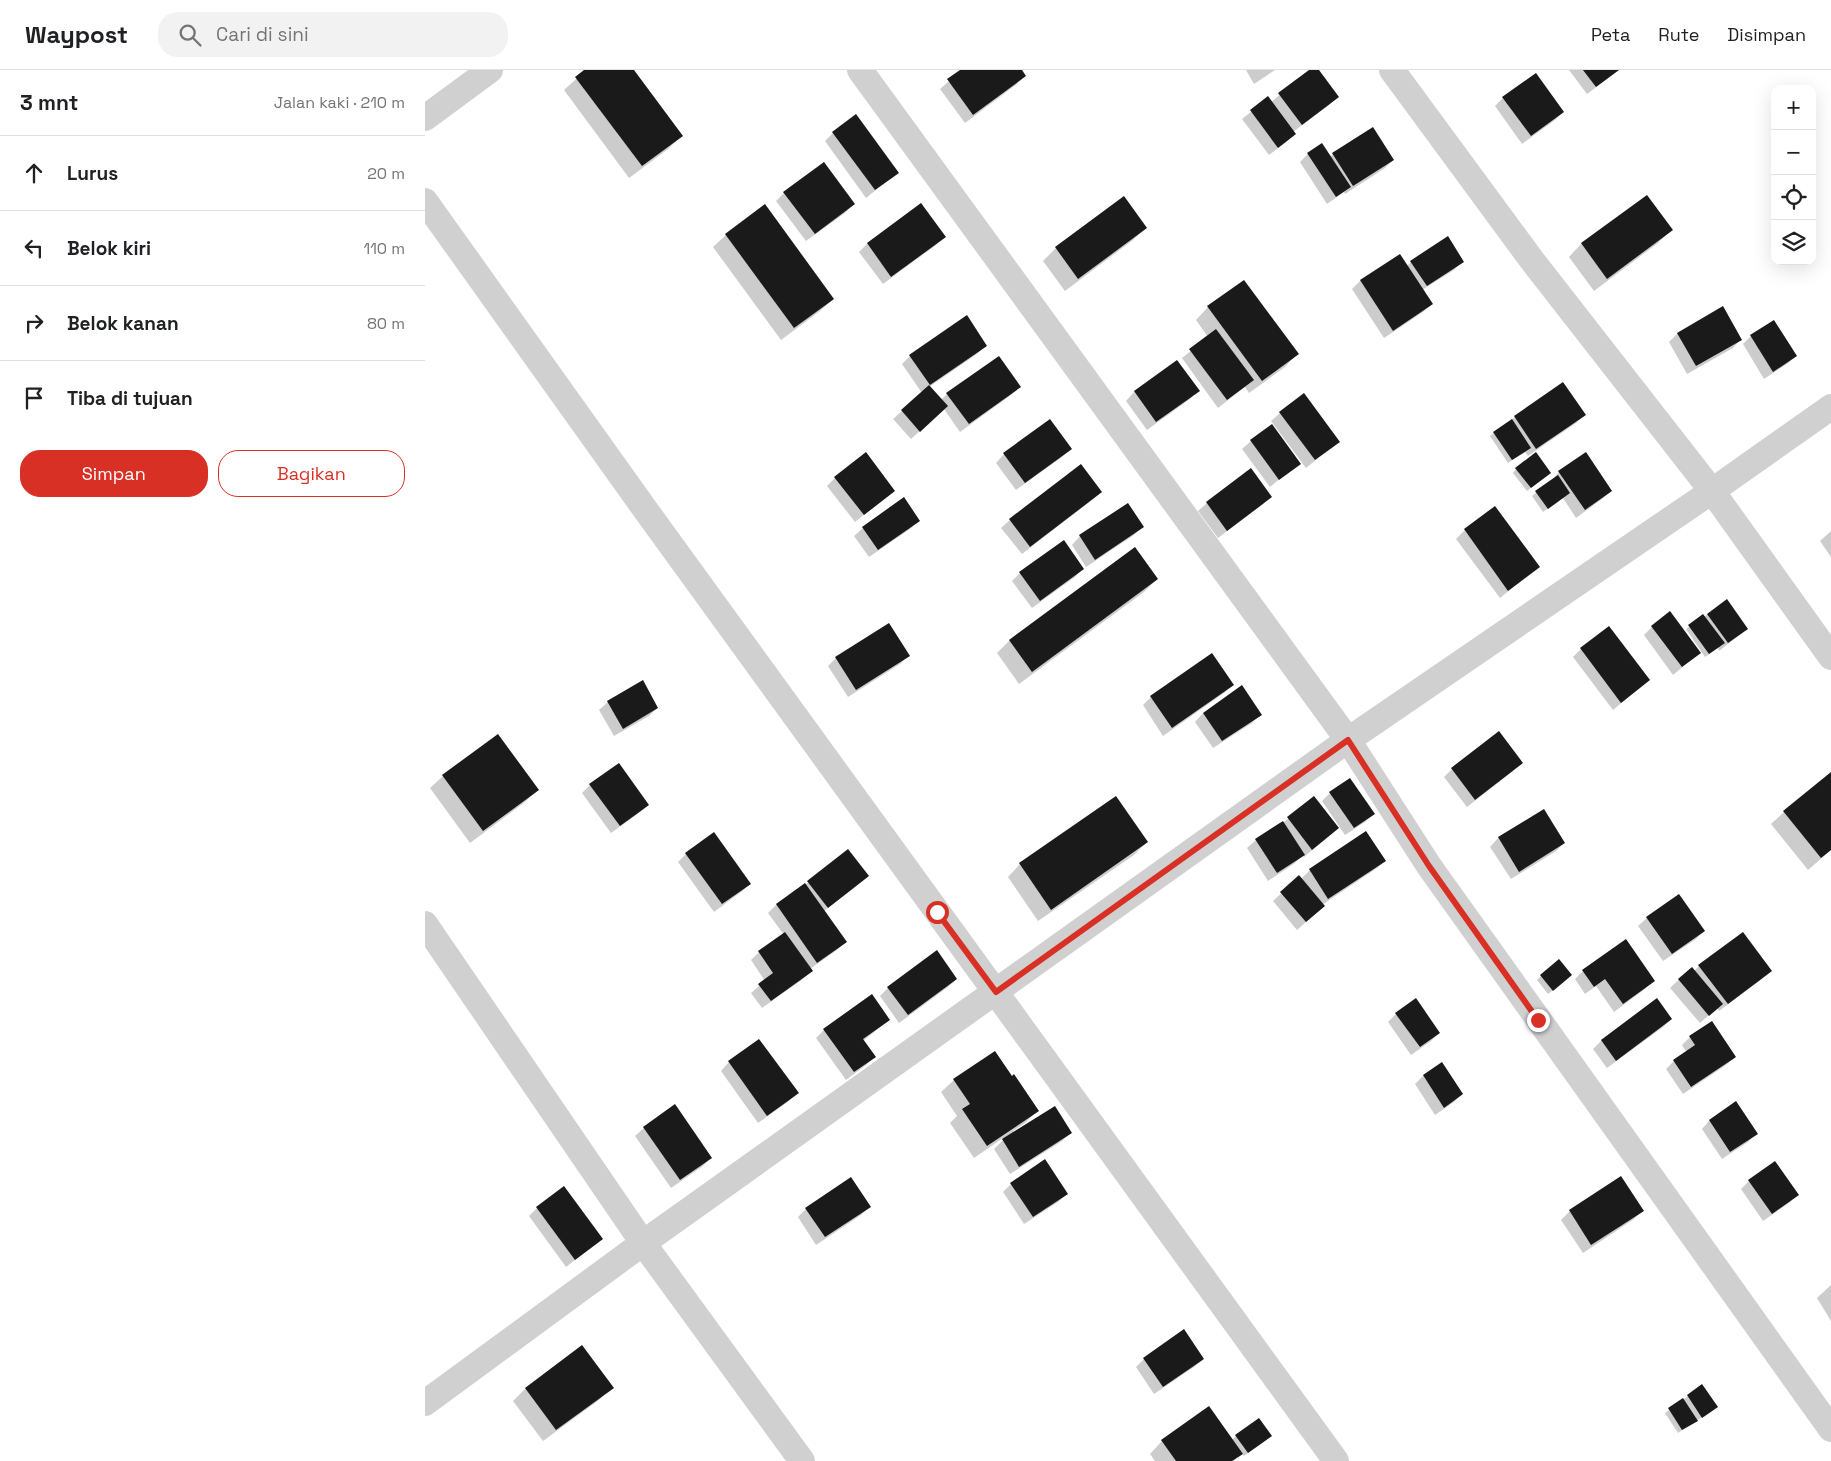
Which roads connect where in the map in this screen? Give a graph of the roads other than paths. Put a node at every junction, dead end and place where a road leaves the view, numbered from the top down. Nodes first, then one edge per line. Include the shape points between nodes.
1 (490, 70) edge
2 (860, 70) edge
3 (1392, 70) edge
4 (425, 118) edge
5 (425, 201) edge
6 (1831, 407) edge
7 (1712, 490) junction
8 (1831, 657) edge
9 (1348, 740) junction
10 (425, 924) edge
11 (996, 992) junction
12 (643, 1243) junction
13 (425, 1403) edge
14 (1831, 1429) edge
15 (801, 1461) edge
16 (1336, 1461) edge

1 - 4 street
2 - 9 street
3 - 7 street via 1531,259
5 - 11 street
6 - 7 street
7 - 8 street
7 - 9 street
9 - 11 street
9 - 14 street via 1429,866
10 - 12 street
11 - 12 street
11 - 16 street
12 - 13 street
12 - 15 street

